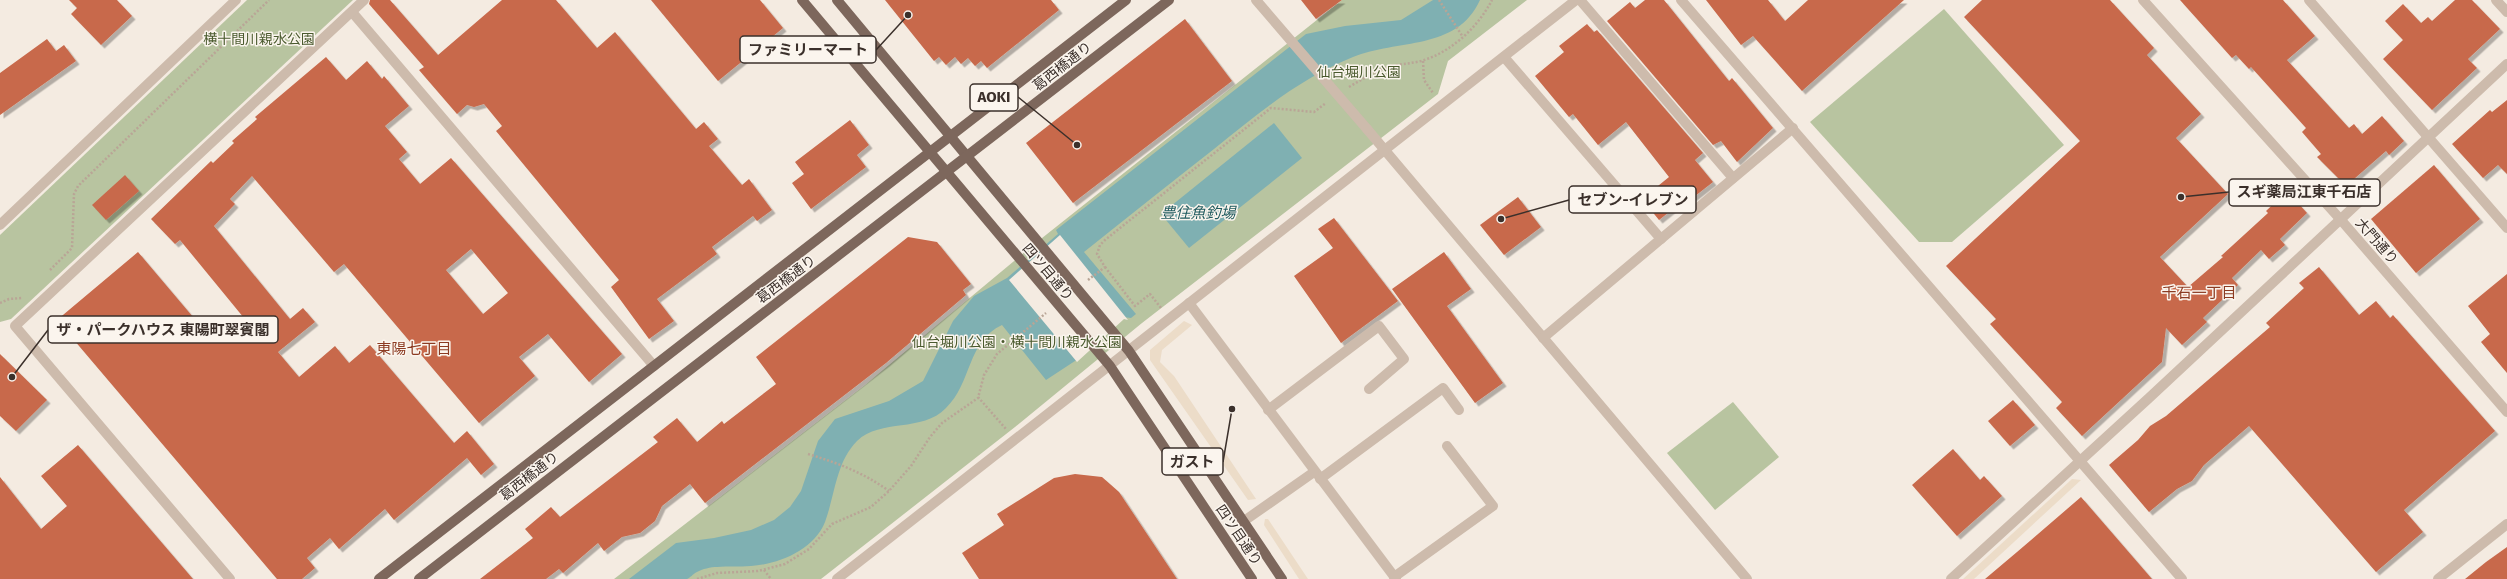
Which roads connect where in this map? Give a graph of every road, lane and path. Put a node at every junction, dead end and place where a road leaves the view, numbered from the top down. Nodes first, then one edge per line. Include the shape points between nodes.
1 (236, 0) edge
2 (269, 0) edge
3 (364, 0) edge
4 (802, 0) edge
5 (837, 0) edge
6 (1126, 0) edge
7 (1169, 0) edge
8 (1256, 0) edge
9 (1439, 0) edge
10 (1492, 0) edge
11 (1576, 0) edge
12 (1580, 0) edge
13 (1681, 0) edge
14 (2143, 0) edge
15 (2309, 0) edge
16 (2496, 0) edge
17 (352, 12) junction
18 (2507, 12) edge
19 (1463, 37) junction
20 (1504, 57) junction
21 (1422, 61) junction
22 (2507, 64) edge
23 (1343, 90) dead end
24 (1331, 99) dead end
25 (1442, 105) junction
26 (1793, 128) junction
27 (950, 135) junction
28 (2428, 137) junction
29 (1385, 148) junction
30 (928, 152) junction
31 (968, 157) junction
32 (946, 174) junction
33 (1733, 178) junction
34 (2340, 220) junction
35 (0, 225) edge
36 (2507, 228) edge
37 (1660, 239) junction
38 (1105, 267) junction
39 (1100, 271) dead end
40 (46, 274) dead end
41 (26, 295) dead end
42 (0, 303) edge
43 (1189, 303) junction
44 (1170, 318) junction
45 (1543, 338) junction
46 (1012, 340) dead end
47 (1129, 351) junction
48 (654, 366) junction
49 (1110, 366) junction
50 (1369, 389) dead end
51 (978, 397) junction
52 (1268, 410) junction
53 (1459, 410) dead end
54 (2507, 412) edge
55 (1015, 440) junction
56 (1448, 446) dead end
57 (808, 454) dead end
58 (2080, 462) junction
59 (1317, 475) junction
60 (889, 491) junction
61 (1244, 521) junction
62 (2507, 524) edge
63 (764, 570) junction
64 (1395, 578) edge
65 (230, 579) edge
66 (378, 579) edge
67 (420, 579) edge
68 (697, 579) edge
69 (771, 579) edge
70 (837, 579) edge
71 (1252, 579) edge
72 (1282, 579) edge
73 (1747, 579) edge
74 (1951, 579) edge
75 (2182, 579) edge
76 (2438, 579) edge

1 - 35 street
2 - 40 path via 78,186 74,194 72,248
3 - 17 street
4 - 30 main road, 四ツ目通り
5 - 27 main road, 四ツ目通り
6 - 27 main road, 葛西橋通り
7 - 31 main road, 葛西橋通り
8 - 29 street, bridge
9 - 19 path
10 - 19 path via 1476,25
11 - 20 street
12 - 33 street
13 - 26 street
14 - 34 street, 大門通り
15 - 28 street
16 - 18 street
17 - 48 street
17 - 65 street via 15,326
19 - 21 path via 1440,53
20 - 25 street
20 - 37 street
21 - 23 path via 1395,65 1375,72
21 - 25 path via 1424,80
22 - 28 street
24 - 38 path via 1314,112 1272,108 1105,240 1097,254
25 - 29 street
26 - 33 street
26 - 58 street
27 - 30 main road, 葛西橋通り
27 - 31 main road, 四ツ目通り
28 - 34 street
28 - 36 street
29 - 43 street
29 - 45 street
30 - 32 main road, 四ツ目通り
30 - 48 main road, 葛西橋通り
31 - 32 main road, 葛西橋通り
31 - 47 main road, 四ツ目通り
32 - 49 main road, 四ツ目通り
32 - 67 main road, 葛西橋通り
33 - 37 street
34 - 54 street, 大門通り
34 - 58 street
37 - 45 street
38 - 39 path
38 - 44 path via 1136,306 1150,294
41 - 42 path
43 - 44 street
43 - 52 street
44 - 47 street
45 - 73 street
46 - 51 path via 993,358 984,375
47 - 49 street
47 - 61 main road, 四ツ目通り
48 - 66 main road, 葛西橋通り
49 - 55 street
49 - 71 main road, 四ツ目通り
50 - 52 street via 1404,359 1379,326
51 - 55 path
51 - 60 path via 974,403 942,423
52 - 59 street
53 - 59 street via 1443,388
55 - 70 street
56 - 64 street via 1493,506
57 - 60 path via 849,467
58 - 74 street
58 - 75 street
59 - 61 street
59 - 64 street
60 - 63 path via 866,509 832,524 817,542 793,560
61 - 72 main road, 四ツ目通り
62 - 76 street
63 - 68 path via 717,573
63 - 69 path

